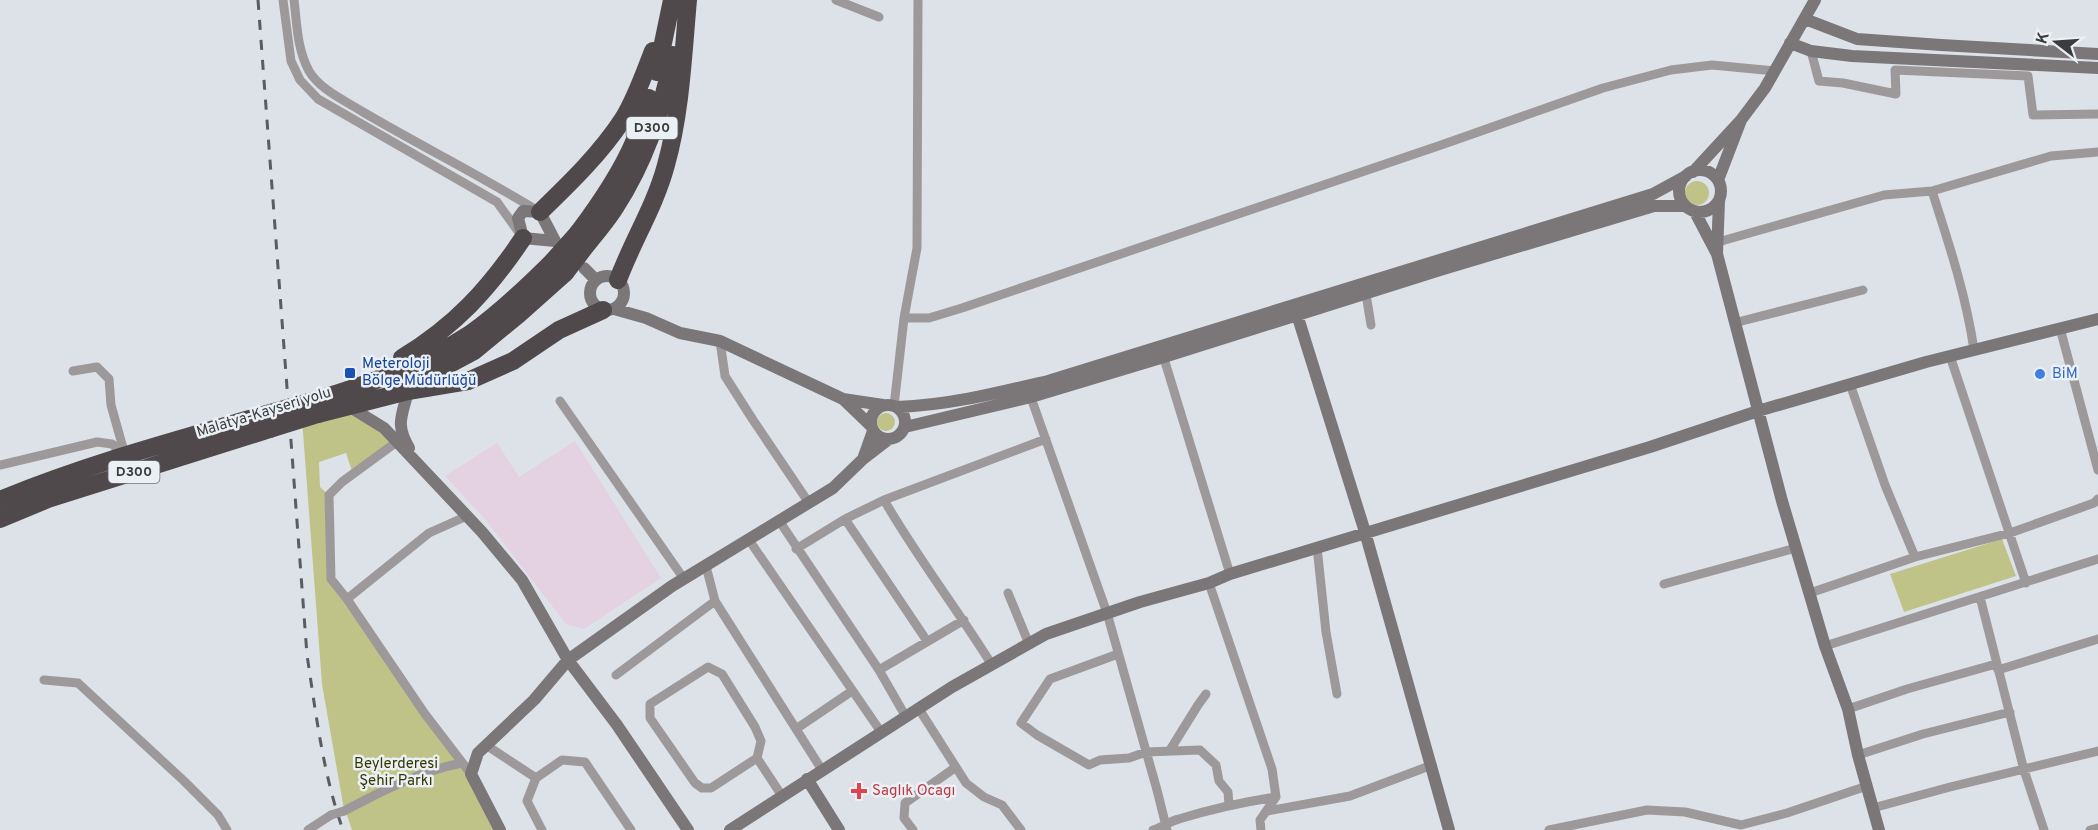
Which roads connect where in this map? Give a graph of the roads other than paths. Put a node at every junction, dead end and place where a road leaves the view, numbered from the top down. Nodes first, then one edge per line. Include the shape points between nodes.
1 (283, 0) edge
2 (294, 0) edge
3 (836, 0) edge
4 (918, 0) edge
5 (1815, 0) edge
6 (678, 1) edge
7 (879, 16) dead end
8 (1805, 19) junction
9 (1790, 43) junction
10 (1811, 51) junction
11 (2098, 54) edge
12 (2098, 68) edge
13 (1774, 71) junction
14 (2098, 114) edge
15 (1741, 120) junction
16 (2098, 152) edge
17 (1690, 174) junction
18 (1718, 180) junction
19 (1932, 191) junction
20 (1719, 201) junction
21 (1690, 209) junction
22 (540, 212) junction
23 (523, 238) junction
24 (1717, 248) junction
25 (559, 267) junction
26 (584, 268) dead end
27 (596, 280) junction
28 (1365, 287) junction
29 (621, 288) junction
30 (1863, 290) dead end
31 (609, 309) junction
32 (1296, 310) junction
33 (646, 318) junction
34 (904, 318) junction
35 (2098, 319) edge
36 (1734, 323) junction
37 (1371, 325) dead end
38 (2060, 328) junction
39 (720, 342) junction
40 (1974, 350) junction
41 (1162, 352) junction
42 (1950, 356) junction
43 (72, 371) dead end
44 (1850, 384) junction
45 (353, 388) junction
46 (408, 391) junction
47 (1029, 391) junction
48 (843, 399) junction
49 (560, 400) dead end
50 (891, 406) junction
51 (350, 407) junction
52 (316, 408) junction
53 (1758, 411) junction
54 (269, 422) junction
55 (904, 427) junction
56 (872, 429) junction
57 (890, 439) junction
58 (1046, 439) junction
59 (400, 440) junction
60 (124, 455) junction
61 (863, 459) junction
62 (0, 465) edge
63 (2098, 470) edge
64 (2098, 499) edge
65 (0, 500) edge
66 (884, 500) junction
67 (810, 503) junction
68 (466, 516) junction
69 (0, 519) edge
70 (845, 519) junction
71 (780, 522) junction
72 (1365, 532) junction
73 (2010, 533) junction
74 (749, 540) junction
75 (1317, 547) junction
76 (1796, 548) junction
77 (796, 549) junction
78 (1915, 557) junction
79 (2098, 559) edge
80 (706, 566) junction
81 (1230, 574) junction
82 (684, 579) junction
83 (1209, 583) junction
84 (2026, 583) junction
85 (1664, 584) dead end
86 (1810, 592) junction
87 (1008, 593) dead end
88 (1980, 597) junction
89 (347, 599) junction
90 (715, 601) junction
91 (1107, 614) junction
92 (964, 620) junction
93 (2098, 639) edge
94 (927, 641) junction
95 (1029, 644) junction
96 (1825, 646) junction
97 (1118, 654) junction
98 (568, 660) junction
99 (992, 665) junction
100 (1997, 667) junction
101 (879, 670) junction
102 (616, 675) dead end
103 (44, 680) dead end
104 (852, 691) junction
105 (1206, 694) dead end
106 (1336, 694) dead end
107 (918, 709) junction
108 (1848, 709) junction
109 (2010, 712) junction
110 (906, 717) junction
111 (796, 729) junction
112 (881, 732) junction
113 (486, 745) junction
114 (1170, 750) junction
115 (2098, 751) edge
116 (1146, 752) junction
117 (1858, 754) junction
118 (757, 758) junction
119 (462, 763) junction
120 (1432, 765) junction
121 (956, 767) junction
122 (822, 770) junction
123 (2024, 770) junction
124 (471, 774) junction
125 (536, 778) junction
126 (807, 779) junction
127 (1867, 786) junction
128 (782, 796) junction
129 (1276, 797) junction
130 (1228, 805) junction
131 (1873, 808) junction
132 (1267, 811) junction
133 (1739, 827) edge
134 (313, 828) edge
135 (1166, 828) edge
136 (2098, 828) edge
137 (227, 830) edge
138 (500, 830) edge
139 (542, 830) edge
140 (631, 830) edge
141 (688, 830) edge
142 (730, 830) edge
143 (839, 830) edge
144 (913, 830) edge
145 (1021, 830) edge
146 (1153, 830) edge
147 (1261, 830) edge
148 (1449, 830) edge
149 (1549, 830) edge
150 (1879, 830) edge
151 (2044, 830) edge
152 (2090, 830) edge

1 - 23 street via 291,62 300,80 318,99 497,202
2 - 22 street via 299,47 309,72 323,87
3 - 7 street
4 - 34 street via 916,248
5 - 8 main road
6 - 22 highway via 624,118 604,145
6 - 25 highway, Malatya-Kayseri yolu / D300, bridge via 669,77 635,173 616,206
6 - 29 highway via 678,112 666,165 646,221 631,246
8 - 9 main road
8 - 11 main road via 1857,39
9 - 10 main road
9 - 13 main road
10 - 12 main road
10 - 14 street via 1820,81 1896,94 1895,70 2028,76 2033,115
13 - 15 main road
13 - 34 street via 1712,65 1671,70 1603,88 962,308 929,318
15 - 17 main road
15 - 18 main road
16 - 19 street via 2051,156
17 - 18 main road via 1708,172
17 - 21 main road via 1679,191
17 - 28 main road via 1653,194
18 - 20 main road
19 - 24 street via 1884,195
19 - 40 street via 1956,263
20 - 21 main road via 1709,211
20 - 24 main road
21 - 24 main road
21 - 28 main road via 1654,206
22 - 23 main road via 523,211 518,218
22 - 23 main road via 555,241
23 - 45 highway via 499,275 466,310 418,348
24 - 36 main road
25 - 45 highway, D300 via 469,334 403,370
25 - 46 highway, Malatya-Kayseri yolu / D300 via 519,314 474,351 416,382
26 - 27 main road
27 - 29 main road via 607,276
27 - 31 main road via 590,295 594,305
28 - 32 main road
28 - 37 street
29 - 31 main road via 622,301
29 - 33 main road
30 - 36 street
31 - 33 main road
31 - 46 highway via 559,330 513,361 468,381
32 - 41 main road
32 - 72 main road
33 - 39 main road via 680,333
34 - 50 street
35 - 38 main road
36 - 53 main road
38 - 40 main road
38 - 63 street
39 - 48 main road
39 - 67 street via 725,376
40 - 42 main road
41 - 47 main road
41 - 81 street
42 - 44 main road
42 - 73 street
43 - 60 street via 97,367 109,379 111,405
44 - 53 main road
44 - 78 street
45 - 52 highway, D300
46 - 51 highway, Malatya-Kayseri yolu / D300
46 - 59 main road via 399,422
47 - 50 main road via 932,406
47 - 55 main road
47 - 58 street
48 - 50 main road
48 - 56 main road
49 - 82 street
50 - 55 main road via 904,415
50 - 56 main road via 872,414
51 - 52 highway, Malatya-Kayseri yolu / D300
51 - 59 main road
52 - 54 highway, Malatya-Kayseri yolu / D300, bridge
53 - 72 main road
53 - 76 main road
54 - 60 highway, D300
54 - 69 highway, Malatya-Kayseri yolu / D300
55 - 57 main road
56 - 57 main road via 880,438
56 - 61 main road
57 - 61 main road
58 - 66 street
58 - 91 street
59 - 68 main road
59 - 89 street via 329,495 331,579
60 - 62 street via 112,444 97,442
60 - 65 highway, D300
61 - 67 main road via 833,488
64 - 73 street
66 - 70 street
66 - 92 street via 910,545
67 - 71 main road
68 - 89 street via 429,533
68 - 98 main road via 522,580
70 - 77 street
70 - 94 street
71 - 74 main road
71 - 77 street
72 - 75 main road
72 - 120 main road
73 - 78 street
73 - 84 street
74 - 80 main road
74 - 104 street
75 - 81 main road
75 - 106 street
76 - 85 street
76 - 86 main road
77 - 101 street
78 - 86 street
79 - 84 street
80 - 82 main road
80 - 90 street
81 - 83 main road
82 - 98 main road
83 - 91 main road
83 - 129 street via 1272,769
84 - 88 street
86 - 96 main road
87 - 95 street
88 - 96 street
88 - 100 street
89 - 119 street
90 - 102 street
90 - 111 street
91 - 95 main road via 1046,634
91 - 97 street
92 - 94 street
92 - 99 street
93 - 100 street
94 - 101 street
95 - 99 main road
96 - 108 main road
97 - 116 street
97 - 116 street via 1050,679 1021,723 1089,765
98 - 113 main road via 534,700
98 - 141 main road
99 - 107 main road
100 - 108 street via 1907,689
100 - 109 street
101 - 110 street
103 - 137 street via 78,683 192,789
104 - 111 street
104 - 112 street
105 - 114 street
107 - 110 main road
107 - 121 street
108 - 117 main road
109 - 117 street
109 - 123 street
110 - 112 main road
111 - 122 street
112 - 122 main road
113 - 124 main road via 478,753
113 - 125 street
114 - 116 street
114 - 130 street via 1200,750 1216,765 1219,780 1228,792
115 - 123 street
116 - 135 street
117 - 127 main road
118 - 118 street via 711,788 702,788 650,718 650,704 708,667 722,674 761,741
118 - 128 street
119 - 124 street
119 - 134 street, bridge via 391,787 331,815
120 - 132 street via 1350,796
120 - 148 main road
121 - 144 street via 905,803 904,818
121 - 145 street via 966,783 1002,805
122 - 126 main road
123 - 131 street
123 - 151 street
124 - 138 main road
125 - 139 street via 527,801
125 - 140 street via 562,760 585,762
126 - 128 main road
126 - 143 main road
127 - 131 main road
127 - 133 street
128 - 142 main road
129 - 130 street
129 - 132 street
130 - 135 street via 1175,820
131 - 150 main road
132 - 147 street via 1260,820
133 - 149 street via 1685,812 1647,810
135 - 146 street
136 - 152 street

